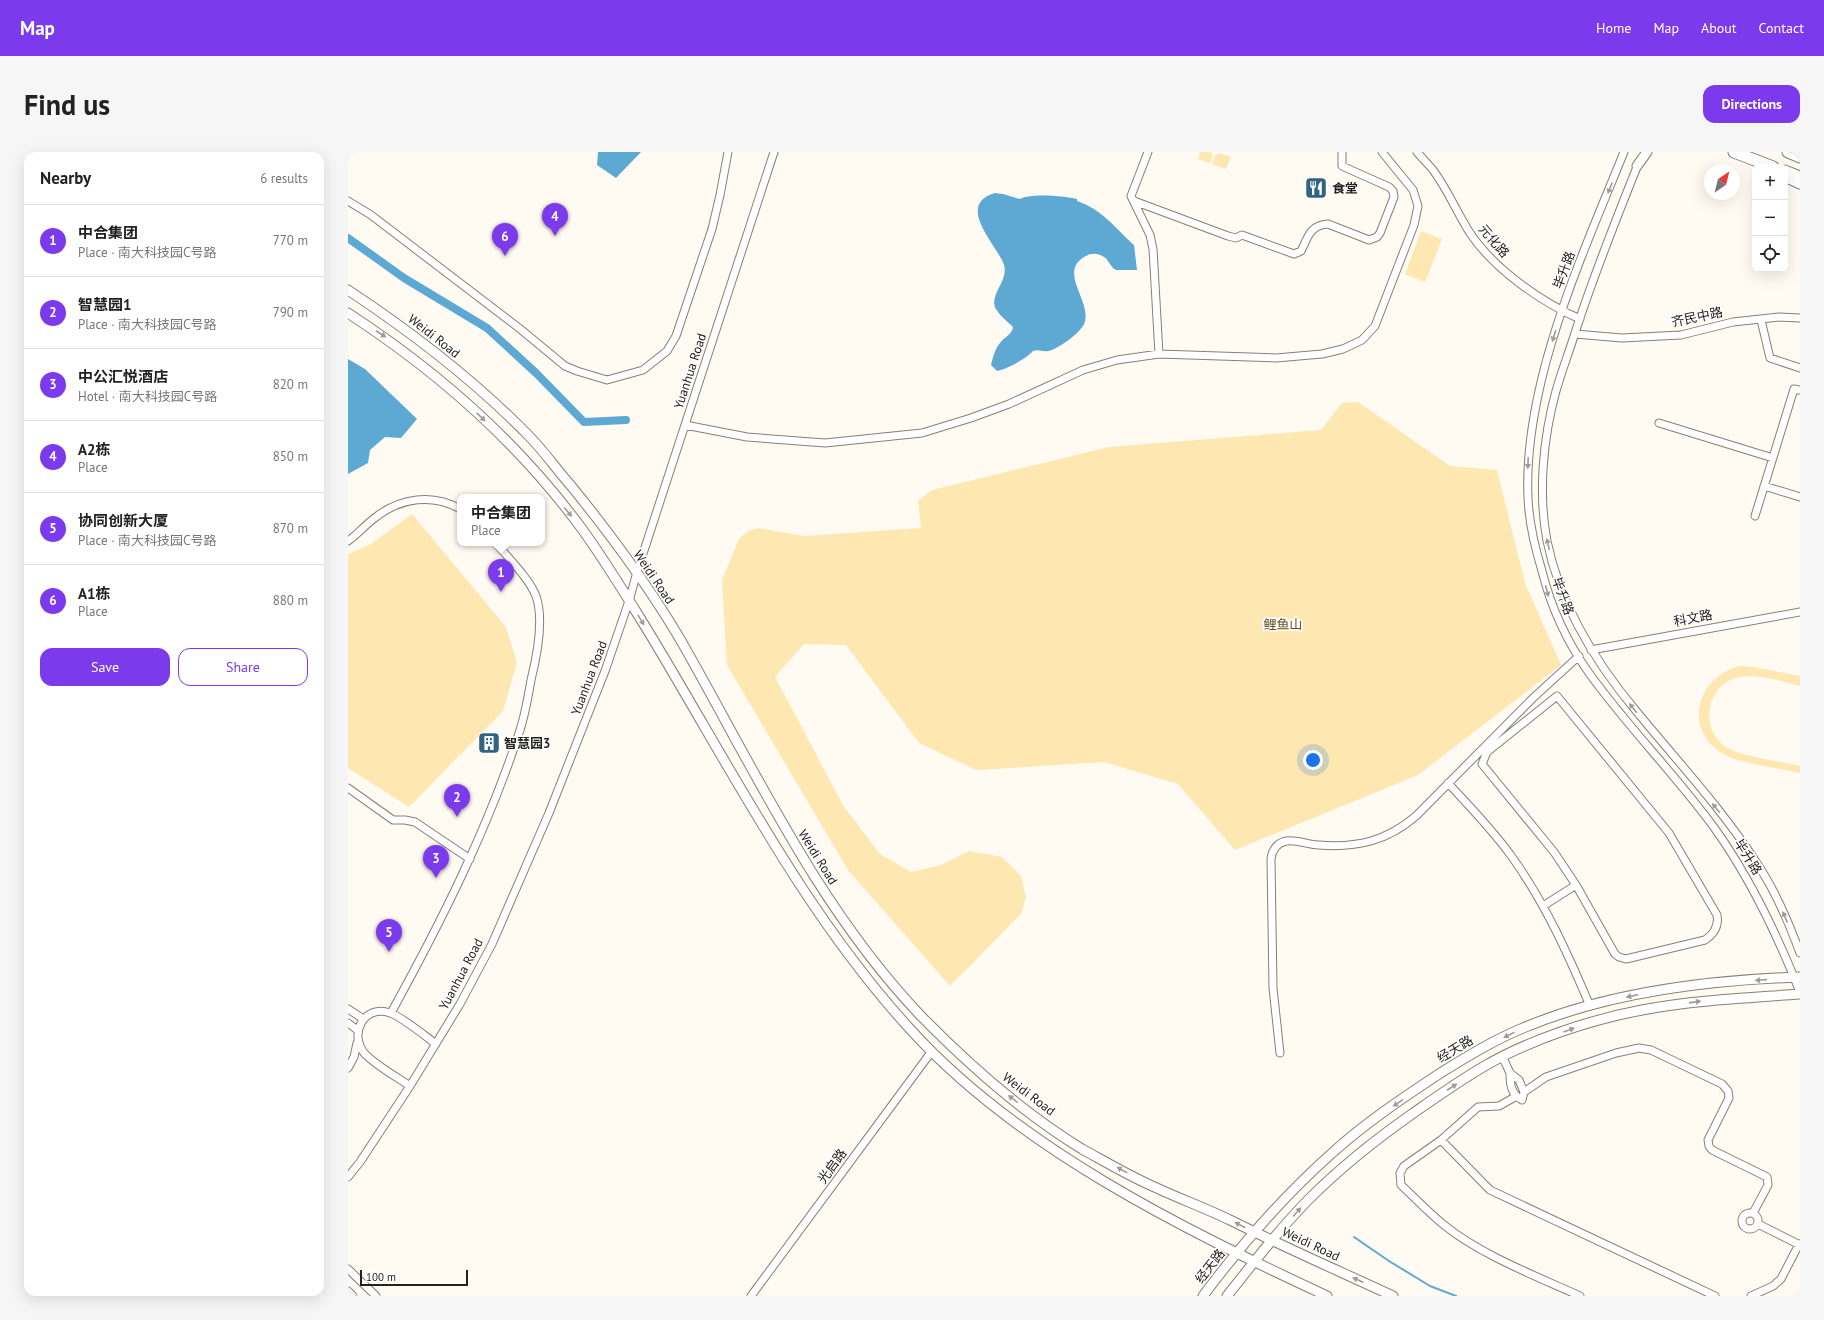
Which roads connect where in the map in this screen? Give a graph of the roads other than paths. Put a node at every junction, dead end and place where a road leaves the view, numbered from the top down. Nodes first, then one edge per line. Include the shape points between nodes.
1 (728, 152) edge
2 (774, 152) edge
3 (1148, 152) edge
4 (1342, 152) edge
5 (1382, 152) edge
6 (1417, 152) edge
7 (1618, 152) edge
8 (1624, 152) edge
9 (1643, 152) edge
10 (1647, 152) edge
11 (1730, 152) edge
12 (1734, 152) edge
13 (1743, 152) edge
14 (1788, 152) edge
15 (1800, 157) edge
16 (1757, 164) edge
17 (1765, 164) edge
18 (1772, 164) edge
19 (1637, 166) junction
20 (1617, 169) junction
21 (1788, 172) edge
22 (1788, 177) edge
23 (1800, 177) edge
24 (1800, 183) edge
25 (348, 201) edge
26 (1134, 201) junction
27 (348, 290) edge
28 (1562, 311) junction
29 (348, 313) edge
30 (1800, 318) edge
31 (1580, 319) junction
32 (1761, 320) junction
33 (1575, 334) junction
34 (1160, 354) junction
35 (1800, 368) edge
36 (1800, 390) edge
37 (1659, 423) dead end
38 (685, 425) junction
39 (1773, 458) junction
40 (1764, 486) junction
41 (1800, 497) edge
42 (457, 508) edge
43 (1755, 516) dead end
44 (348, 542) edge
45 (498, 546) edge
46 (637, 572) junction
47 (629, 601) junction
48 (1800, 612) edge
49 (1591, 650) junction
50 (1579, 656) junction
51 (1448, 783) junction
52 (348, 788) edge
53 (470, 859) junction
54 (1576, 885) junction
55 (1543, 906) junction
56 (1800, 953) edge
57 (1797, 977) edge
58 (1800, 993) edge
59 (1590, 1006) junction
60 (348, 1008) edge
61 (391, 1013) junction
62 (362, 1018) junction
63 (348, 1023) edge
64 (356, 1029) junction
65 (357, 1043) junction
66 (436, 1044) junction
67 (932, 1051) junction
68 (1280, 1053) dead end
69 (1503, 1058) junction
70 (348, 1068) edge
71 (1510, 1073) junction
72 (410, 1086) junction
73 (1524, 1092) junction
74 (1515, 1097) junction
75 (1441, 1140) junction
76 (348, 1177) edge
77 (1753, 1213) junction
78 (1758, 1224) junction
79 (1254, 1233) junction
80 (1272, 1240) junction
81 (1799, 1244) edge
82 (1237, 1253) junction
83 (1254, 1262) junction
84 (348, 1269) edge
85 (348, 1291) edge
86 (353, 1296) edge
87 (376, 1296) edge
88 (751, 1296) edge
89 (1204, 1296) edge
90 (1228, 1296) edge
91 (1327, 1296) edge
92 (1393, 1296) edge
93 (1580, 1296) edge
94 (1716, 1296) edge
95 (1751, 1296) edge

1 - 25 street via 712,229 676,336 667,351 643,370 607,380 566,366 371,215
2 - 38 street, Yuanhua Road
3 - 26 street via 1131,196
4 - 26 street via 1342,166 1393,191 1394,197 1380,233 1369,240 1328,224 1320,224 1314,227 1301,251 1294,254 1242,235 1236,238 1228,236
5 - 34 street via 1413,190 1418,206 1414,225 1383,310 1375,326 1362,340 1344,349 1322,354 1276,358
6 - 28 street, 元化路 via 1434,171 1471,234 1494,262
7 - 20 street
8 - 20 street, 毕升路
9 - 19 street, 毕升路
10 - 19 main road
11 - 16 highway
12 - 17 highway
13 - 18 main road
14 - 15 highway
19 - 31 street, 毕升路
20 -> 28 street, 毕升路 via 1578,264
21 - 23 highway
22 - 24 highway
26 - 34 street via 1150,235 1153,249
27 - 46 main road, Weidi Road via 398,323 464,375 530,437 597,518
28 - 31 street, 元化路
28 -> 50 street, 毕升路 via 1536,407 1529,455 1528,499 1535,548 1550,600
29 -> 47 main road via 387,338 452,390 517,450 582,529
30 - 32 street, 齐民中路 via 1779,317
31 - 33 street, 毕升路
32 - 33 street, 齐民中路 via 1733,322 1681,335 1622,338
32 - 35 street via 1770,358
49 -> 33 street, 毕升路 via 1560,586 1547,541 1543,506 1548,425 1556,390
34 - 38 street via 1116,360 1083,370 1009,404 922,432 825,443 747,437
36 - 39 street via 1794,388
37 - 39 street
38 - 46 street, Yuanhua Road
39 - 40 street
40 - 41 street
40 - 43 street
42 - 44 street via 438,501 421,499 400,503 375,518
45 - 53 street via 536,595 539,614 538,639 520,731 489,816
46 - 47 street, Yuanhua Road
79 -> 46 main road, Weidi Road via 1145,1183 1080,1147 996,1086 920,1014 861,943 817,881 679,638
47 - 66 street, Yuanhua Road via 577,742 521,880 492,944
47 -> 67 main road via 774,843 833,936 911,1031
48 - 49 street, 科文路
56 -> 49 street, 毕升路 via 1779,903 1760,867 1739,836 1611,681
50 - 51 street
50 - 57 street, 毕升路 via 1593,678 1714,827 1763,907
51 - 55 street via 1490,828
51 - 68 street via 1410,822 1381,839 1330,846 1287,841 1274,848 1271,859 1273,988
52 - 53 street via 393,820 415,822
53 - 61 street via 444,915
54 - 54 street via 1554,852 1482,764 1487,752 1557,696 1669,832 1717,915 1718,921 1713,933 1705,940 1622,959 1615,954
54 - 55 street
55 - 59 street via 1567,952
57 - 58 street, 毕升路
57 -> 59 main road, 经天路 via 1696,985
69 -> 58 main road via 1530,1044 1585,1025 1641,1010 1701,1001
59 -> 79 main road, 经天路 via 1523,1028 1475,1052 1423,1085 1331,1153
60 - 62 street
61 - 62 street via 379,1010
61 - 66 street
62 - 64 street
63 - 64 street
64 - 65 street
65 - 70 street
65 - 72 street via 364,1054
66 - 72 street, Yuanhua Road
67 - 82 main road via 1015,1124 1072,1162
67 - 88 street, 光启路
69 - 71 street
80 -> 69 main road via 1308,1200 1383,1134 1484,1066
71 - 73 street via 1519,1080
71 - 74 street via 1510,1084
72 - 76 street, Yuanhua Road
73 - 74 street via 1522,1100
73 - 77 street via 1546,1077 1616,1053 1639,1048 1651,1050 1722,1084 1728,1092 1728,1098 1708,1144 1712,1150 1767,1177 1769,1182
74 - 75 street via 1499,1106 1478,1107
75 - 93 street via 1404,1166 1400,1173 1401,1185 1444,1225 1461,1237 1508,1264
75 - 94 street via 1490,1190
77 - 78 street via 1758,1219
77 - 78 street via 1744,1215 1742,1223 1748,1229
78 - 81 street
79 - 80 main road, Weidi Road
79 - 82 main road, 经天路
80 - 83 main road
92 -> 80 main road, Weidi Road
81 - 95 street via 1782,1279
82 - 83 main road
82 - 89 main road, 经天路
83 - 90 main road
83 - 91 main road
84 - 87 street
85 - 86 street

